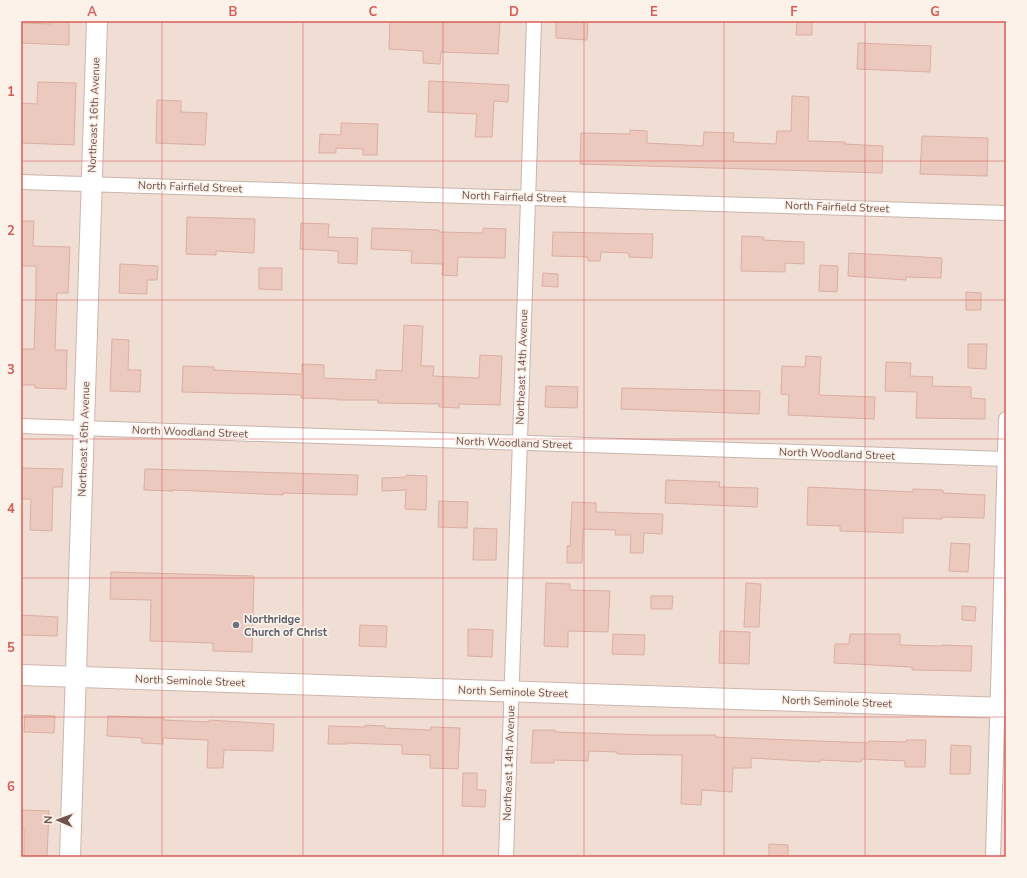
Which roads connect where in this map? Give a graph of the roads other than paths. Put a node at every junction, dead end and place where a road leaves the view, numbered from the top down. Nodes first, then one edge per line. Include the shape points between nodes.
1 (97, 21) edge
2 (534, 21) edge
3 (21, 182) edge
4 (92, 184) junction
5 (527, 198) junction
6 (1006, 213) edge
7 (1006, 419) edge
8 (21, 426) edge
9 (84, 428) junction
10 (520, 443) junction
11 (1005, 459) edge
12 (21, 675) edge
13 (76, 677) junction
14 (512, 692) junction
15 (1002, 708) edge
16 (70, 857) edge
17 (506, 857) edge
18 (993, 857) edge

1 - 4 street, Northeast 16th Avenue
2 - 5 street, Northeast 14th Avenue
3 - 4 street, North Fairfield Street
4 - 5 street, North Fairfield Street
4 - 9 street, Northeast 16th Avenue
5 - 6 street, North Fairfield Street
5 - 10 street, Northeast 14th Avenue
7 - 11 street
8 - 9 street, North Woodland Street
9 - 10 street, North Woodland Street
9 - 13 street, Northeast 16th Avenue
10 - 11 street, North Woodland Street
10 - 14 street, Northeast 14th Avenue
11 - 15 street
12 - 13 street, North Seminole Street
13 - 14 street, North Seminole Street
13 - 16 street, Northeast 16th Avenue
14 - 15 street, North Seminole Street
14 - 17 street, Northeast 14th Avenue
15 - 18 street

